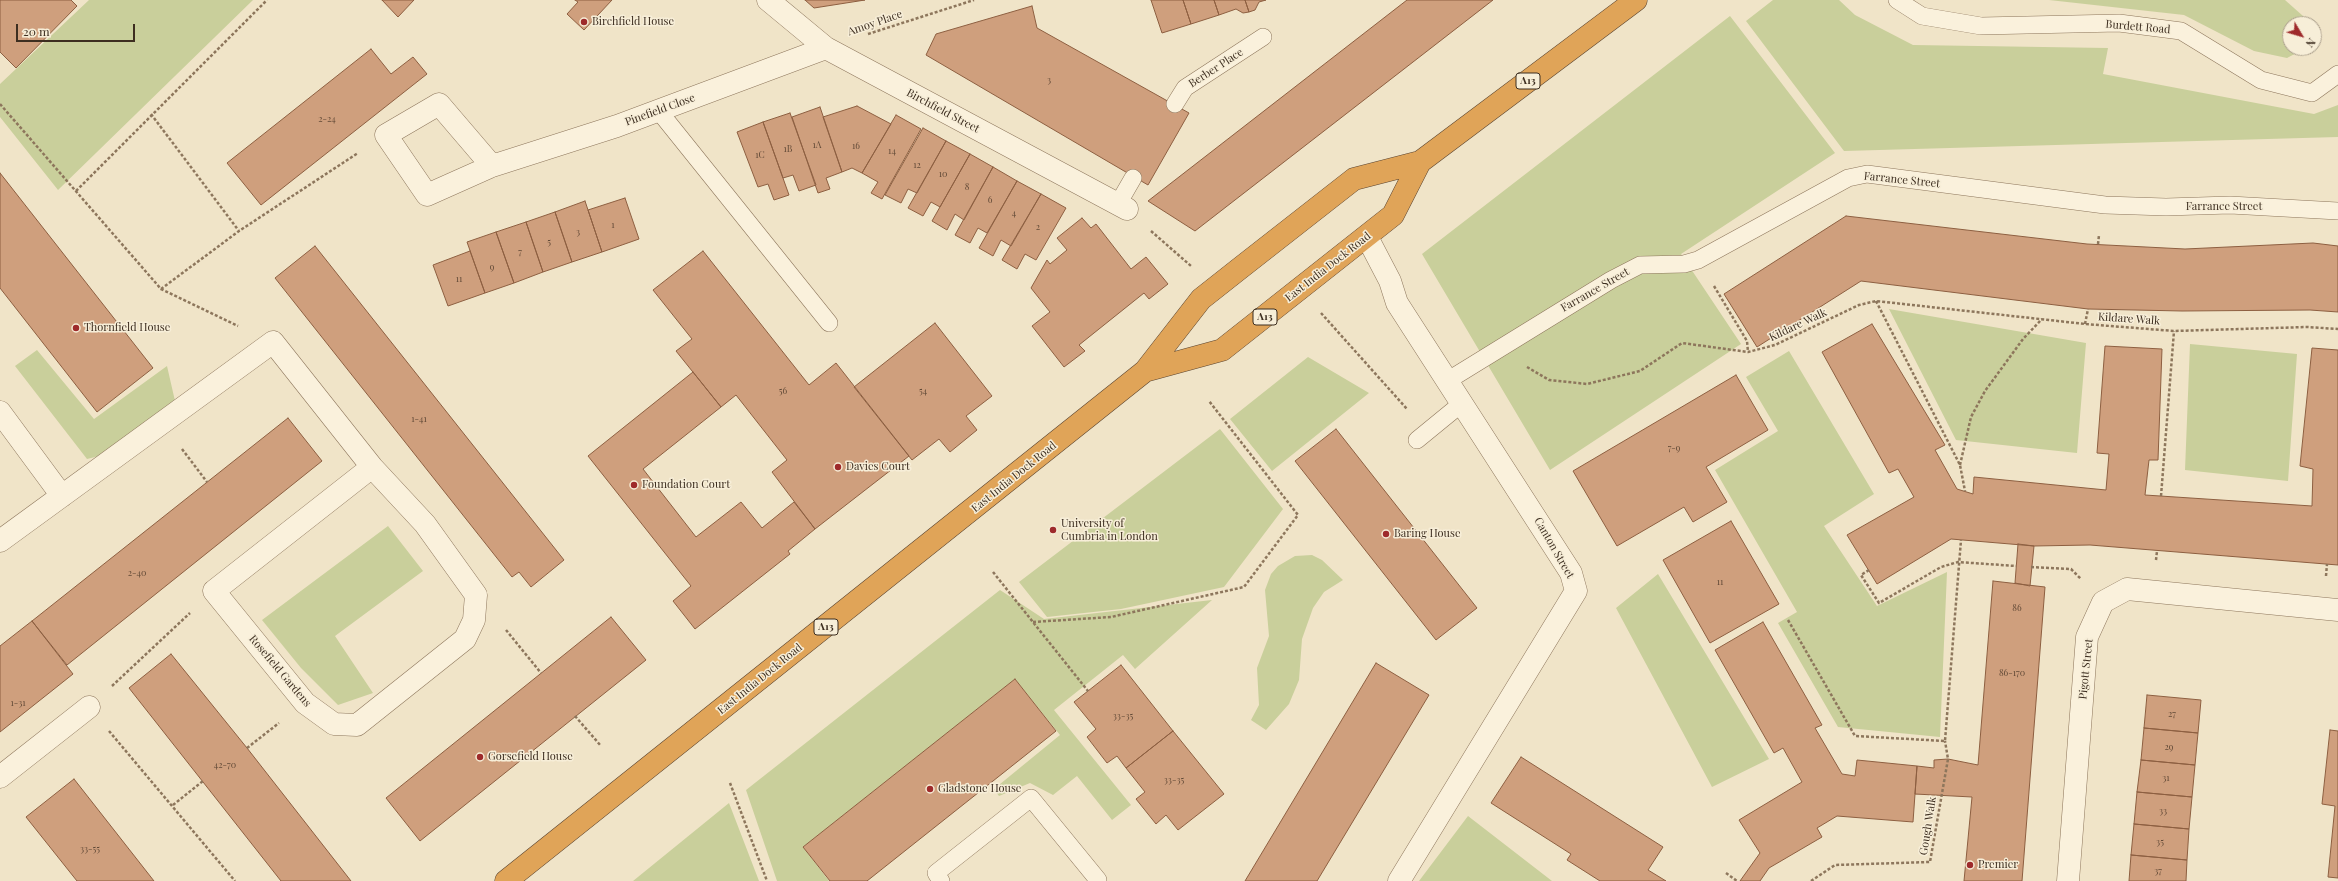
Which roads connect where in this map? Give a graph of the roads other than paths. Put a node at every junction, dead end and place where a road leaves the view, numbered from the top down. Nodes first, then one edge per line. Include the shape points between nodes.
1 (768, 0) edge
2 (1636, 0) edge
3 (1897, 0) edge
4 (1264, 37) dead end
5 (826, 48) junction
6 (2338, 74) edge
7 (1175, 104) dead end
8 (658, 110) junction
9 (1420, 162) junction
10 (492, 166) junction
11 (1133, 178) dead end
12 (1122, 207) joint
13 (2338, 211) edge
14 (1367, 237) junction
15 (830, 324) dead end
16 (1145, 371) junction
17 (1447, 381) junction
18 (1462, 404) junction
19 (0, 412) edge
20 (1417, 440) dead end
21 (372, 467) junction
22 (62, 496) junction
23 (0, 541) edge
24 (2338, 610) edge
25 (89, 707) road end
26 (0, 777) edge
27 (506, 881) edge
28 (941, 881) edge
29 (1097, 881) edge
30 (1399, 881) edge
31 (2068, 881) edge

1 - 5 street, Birchfield Street
2 - 9 highway, East India Dock Road / A13
3 - 6 lane, Burdett Road via 1922,16 1981,26 2119,23 2182,31 2212,52 2261,80 2312,93
4 - 7 lane, Berber Place via 1185,88
5 - 8 street, Pinefield Close
5 - 12 street, Birchfield Street
8 - 10 street, Pinefield Close
8 - 15 lane
9 - 14 highway, East India Dock Road / A13 via 1393,215
9 - 16 highway, East India Dock Road / A13 via 1354,179 1201,299
10 - 10 street, Pinefield Close via 427,194 386,135 439,104
11 - 12 lane
13 - 17 lane, Farrance Street via 2230,205 2105,205 1867,174 1848,178 1698,260 1684,264 1640,265 1591,292
14 - 16 highway, East India Dock Road / A13 via 1222,350
14 - 17 street, Canton Street via 1390,281 1397,304
16 - 27 highway, East India Dock Road / A13
17 - 18 street, Canton Street
18 - 20 lane
18 - 30 street, Canton Street via 1567,567 1576,591
19 - 22 street
21 - 21 street, Rosefield Gardens via 214,591 305,703 334,724 358,725 465,639 474,620 476,595 424,524
21 - 22 street via 273,342
22 - 23 street
24 - 31 street, Pigott Street via 2127,589 2103,602 2087,637
25 - 26 street
28 - 29 lane via 936,872 1031,798

